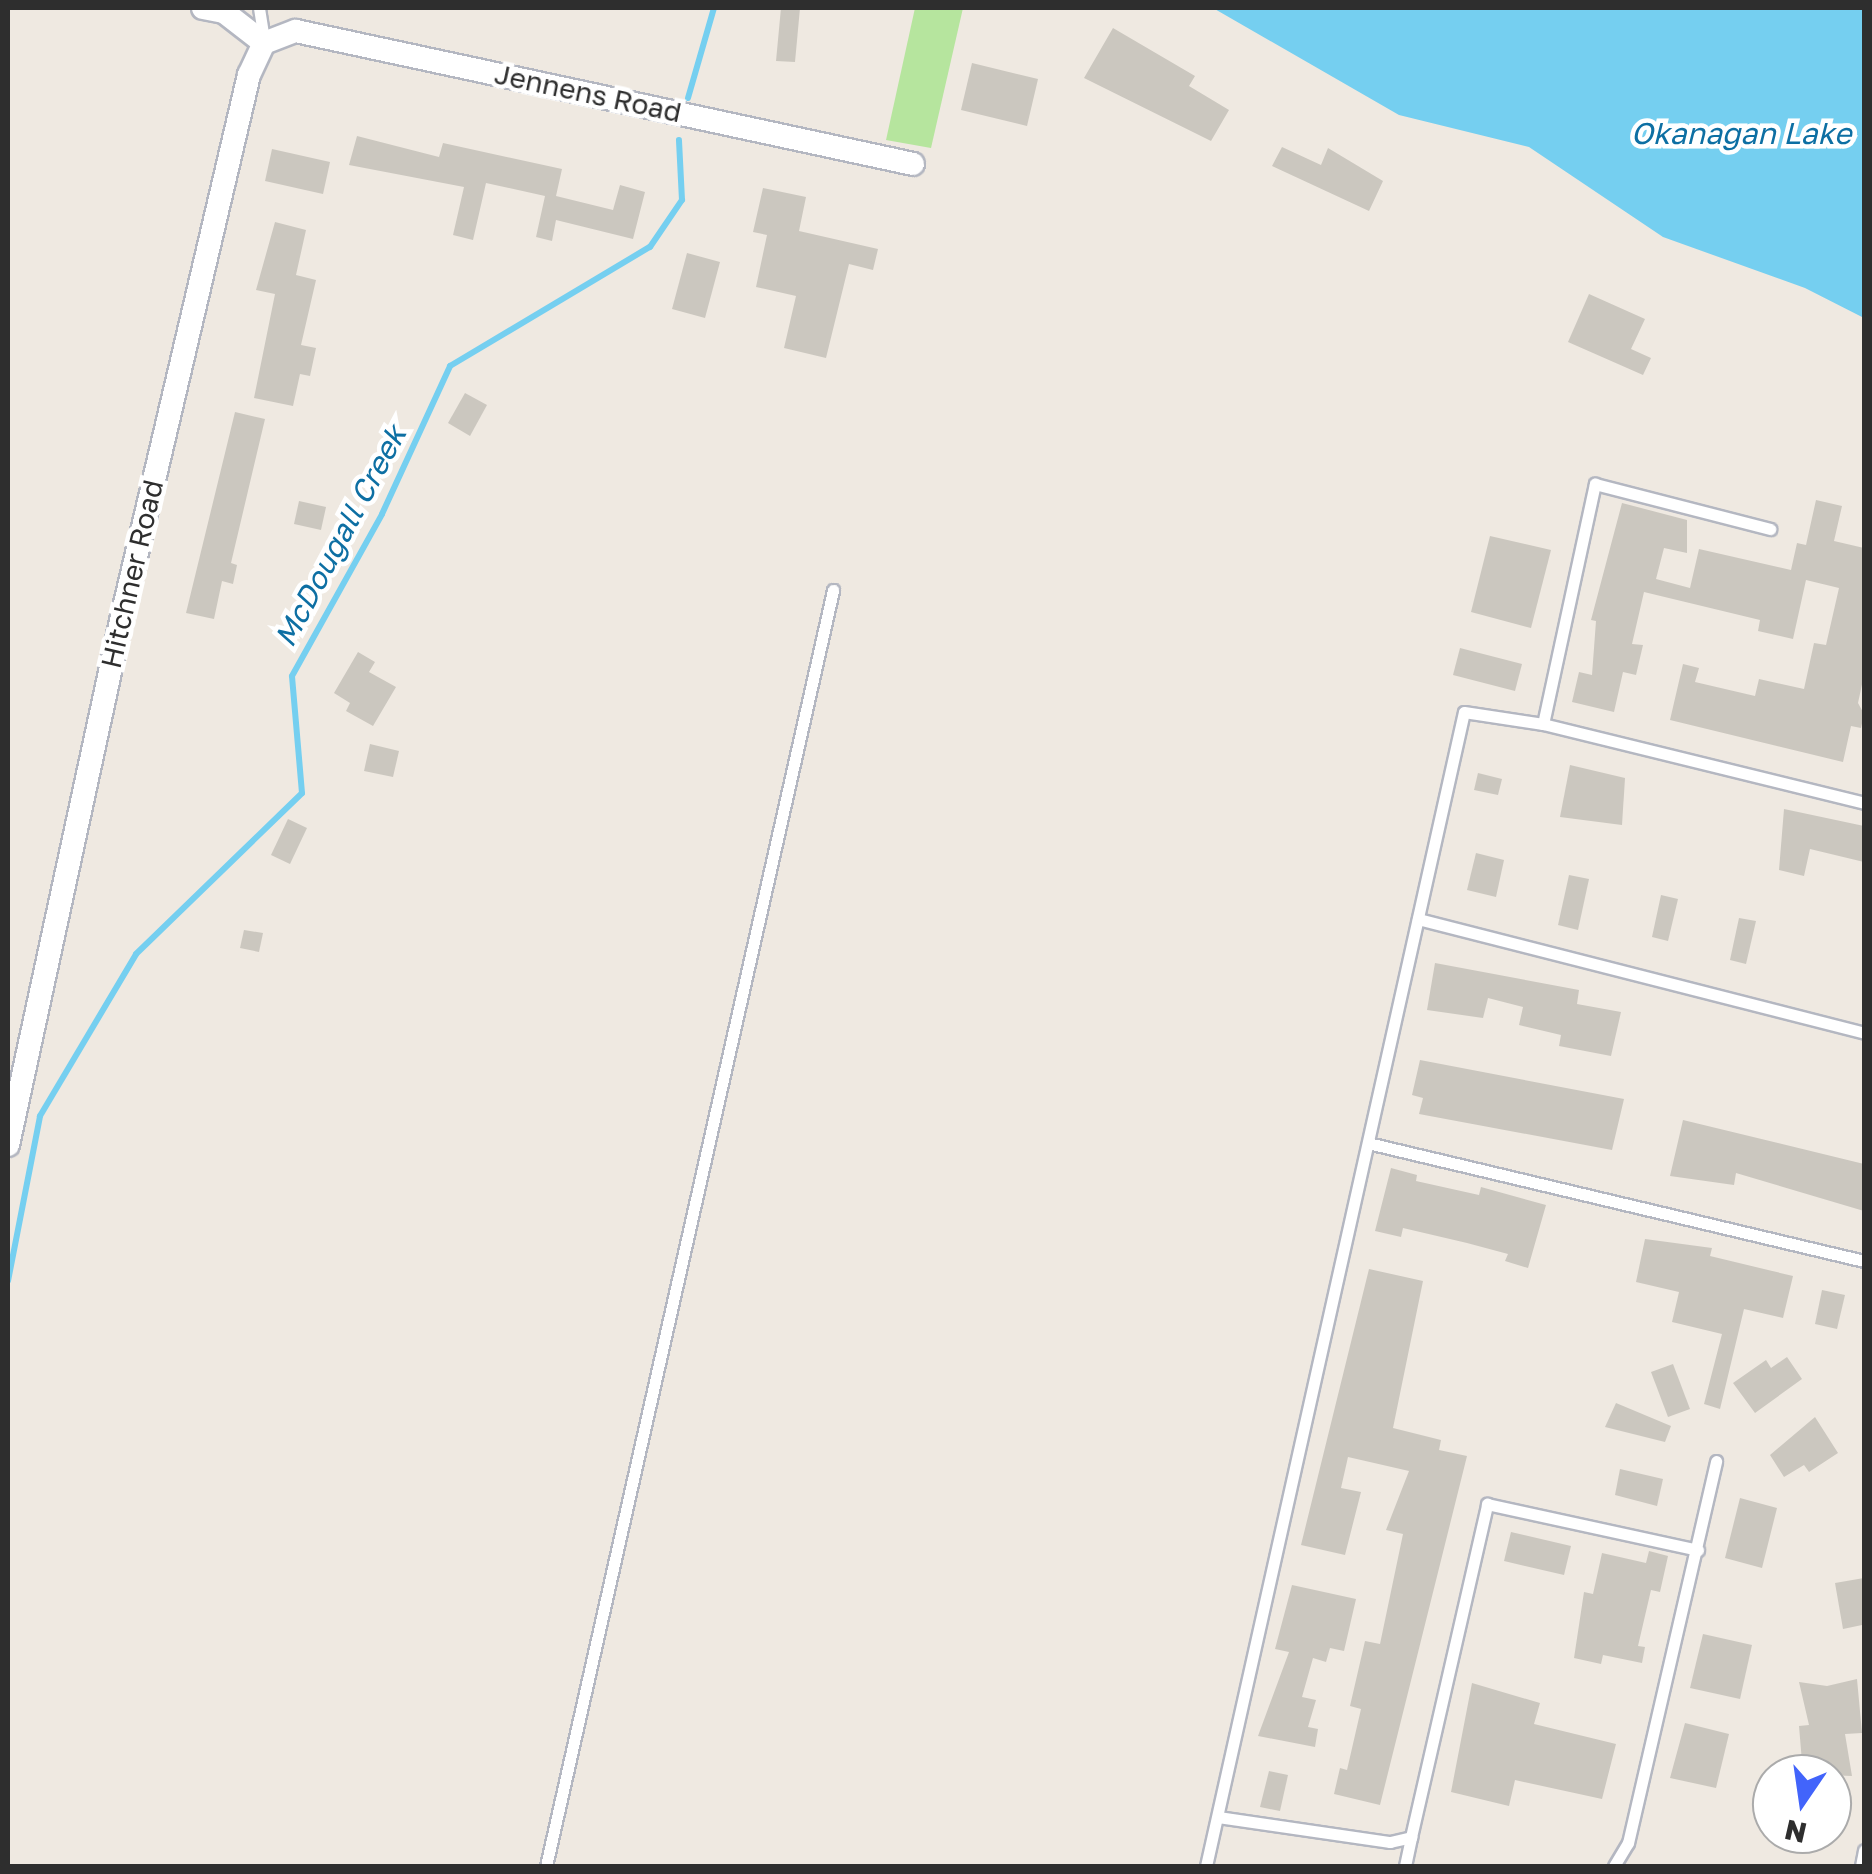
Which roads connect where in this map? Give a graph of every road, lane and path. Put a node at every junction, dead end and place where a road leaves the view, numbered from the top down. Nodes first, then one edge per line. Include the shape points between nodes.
1 (203, 8) edge
2 (259, 8) edge
3 (264, 43) junction
4 (912, 164) dead end
5 (1770, 529) dead end
6 (833, 590) dead end
7 (1543, 724) junction
8 (1864, 803) edge
9 (1418, 919) junction
10 (1864, 1033) edge
11 (1368, 1143) junction
12 (8, 1145) edge
13 (1864, 1261) edge
14 (1716, 1461) dead end
15 (1698, 1550) junction
16 (1218, 1818) junction
17 (1412, 1837) junction
18 (1864, 1850) edge
19 (546, 1866) edge
20 (1206, 1866) edge
21 (1405, 1866) edge
22 (1614, 1866) edge
23 (1861, 1866) edge

1 - 3 street via 224,12
2 - 3 lane
3 - 4 street, Jennens Road via 296,31
3 - 12 street, Hitchner Road via 249,74 125,602
5 - 7 lane via 1596,484
6 - 19 lane
7 - 8 lane
7 - 9 lane via 1464,712
9 - 10 lane
9 - 11 lane
11 - 13 lane
11 - 16 lane
14 - 15 lane
15 - 17 lane via 1488,1504
15 - 22 lane via 1628,1843
16 - 17 lane via 1390,1842
16 - 20 lane
17 - 21 lane
18 - 23 lane

